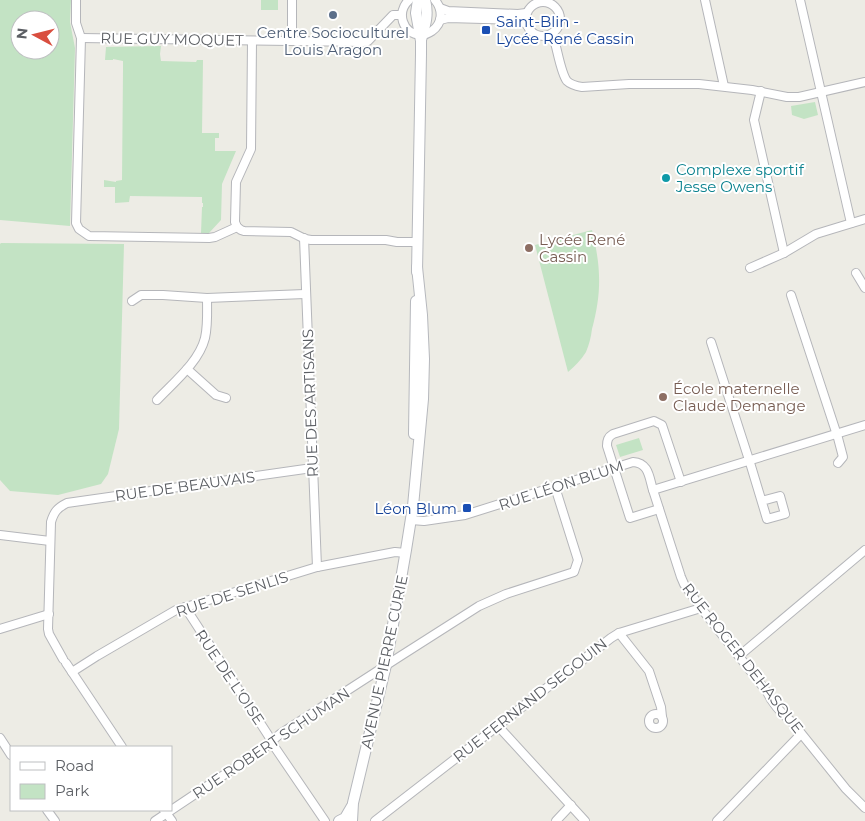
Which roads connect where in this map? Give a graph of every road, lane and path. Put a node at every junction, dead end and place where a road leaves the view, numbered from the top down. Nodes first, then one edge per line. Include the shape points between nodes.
1 (76, 0) edge
2 (292, 0) edge
3 (409, 0) edge
4 (418, 0) edge
5 (425, 0) edge
6 (435, 0) edge
7 (705, 0) edge
8 (800, 0) edge
9 (543, 1) edge
10 (440, 8) junction
11 (526, 13) junction
12 (401, 15) junction
13 (440, 20) junction
14 (526, 24) junction
15 (552, 33) junction
16 (421, 37) junction
17 (81, 38) junction
18 (252, 41) junction
19 (292, 41) junction
20 (865, 82) edge
21 (724, 86) junction
22 (761, 91) junction
23 (822, 92) junction
24 (865, 219) edge
25 (851, 223) junction
26 (237, 227) junction
27 (304, 238) junction
28 (418, 242) junction
29 (784, 253) junction
30 (750, 268) dead end
31 (856, 273) dead end
32 (865, 288) edge
33 (305, 294) junction
34 (791, 295) dead end
35 (208, 298) junction
36 (132, 301) dead end
37 (711, 342) dead end
38 (187, 369) junction
39 (226, 398) dead end
40 (157, 400) dead end
41 (865, 425) edge
42 (836, 434) junction
43 (750, 461) junction
44 (838, 463) dead end
45 (312, 468) junction
46 (614, 468) junction
47 (681, 482) junction
48 (555, 487) junction
49 (653, 490) junction
50 (762, 501) dead end
51 (659, 509) junction
52 (411, 520) junction
53 (0, 535) edge
54 (50, 541) junction
55 (865, 550) edge
56 (406, 553) junction
57 (317, 568) junction
58 (184, 607) junction
59 (700, 608) junction
60 (49, 614) junction
61 (0, 629) edge
62 (619, 633) junction
63 (739, 656) junction
64 (386, 665) junction
65 (72, 672) junction
66 (662, 717) dead end
67 (498, 726) junction
68 (801, 734) junction
69 (0, 738) edge
70 (272, 742) junction
71 (121, 746) edge
72 (10, 753) edge
73 (571, 805) junction
74 (172, 808) edge
75 (865, 808) edge
76 (166, 812) edge
77 (155, 821) edge
78 (172, 821) edge
79 (326, 821) edge
80 (346, 821) edge
81 (375, 821) edge
82 (556, 821) edge
83 (585, 821) edge
84 (717, 821) edge

1 - 17 street via 76,23
2 - 19 street
3 - 12 street
4 - 16 main road via 416,13
5 - 16 main road via 428,14
6 - 10 street
7 - 21 street
8 - 23 street
9 - 11 street via 534,4
9 - 15 street via 551,3 559,12 559,24
10 - 11 street
10 - 13 street
11 - 14 street
12 - 16 street via 407,28
12 - 19 street, RUE GUY MOQUET via 394,15 368,41
13 - 14 street via 518,20
13 - 16 street via 435,28
14 - 15 street via 539,36
15 - 21 street via 563,73 574,86 669,83
16 - 28 main road, AVENUE PIERRE CURIE
17 - 18 street, RUE GUY MOQUET
17 - 26 street via 76,223 79,229 89,236 209,238
18 - 19 street, RUE GUY MOQUET
18 - 26 street via 251,149 236,182
20 - 23 street
21 - 22 street
22 - 23 street via 787,97
22 - 29 street via 754,120
23 - 25 street
24 - 25 street
25 - 29 street via 816,234
26 - 27 street via 244,231 291,232
27 - 28 street
27 - 33 street, RUE DES ARTISANS
28 - 52 main road, AVENUE PIERRE CURIE via 415,478
29 - 30 street
31 - 32 street
33 - 35 street
33 - 45 street, RUE DES ARTISANS
34 - 42 street
35 - 36 street via 141,295
35 - 38 street via 205,338
37 - 43 street
38 - 39 street via 216,395
38 - 40 street
41 - 42 street
42 - 43 street
42 - 44 street via 843,457
43 - 47 street
43 - 50 street
45 - 54 street, RUE DE BEAUVAIS via 67,503 54,512
45 - 57 street, RUE DES ARTISANS
46 - 47 street via 607,446 609,436 654,421 662,425
46 - 48 street, RUE LÉON BLUM
46 - 49 street, RUE LÉON BLUM via 633,462 642,463 646,466
46 - 51 street via 630,518
47 - 49 street
48 - 52 street, RUE LÉON BLUM via 465,515
48 - 64 street, RUE ROBERT SCHUMAN via 578,560 574,572 479,606
49 - 51 street, RUE ROGER DEHASQUE
51 - 59 street, RUE ROGER DEHASQUE via 681,577
52 - 56 main road, AVENUE PIERRE CURIE
53 - 54 street
54 - 60 street
55 - 63 street
56 - 57 street, RUE DE SENLIS via 395,552
56 - 64 main road, AVENUE PIERRE CURIE
57 - 58 street, RUE DE SENLIS
58 - 65 street, RUE DE SENLIS
58 - 70 street, RUE DE L'OISE
59 - 62 street, RUE FERNAND SEGOUIN
59 - 63 street, RUE ROGER DEHASQUE
60 - 61 street
60 - 65 street via 49,634
62 - 66 street via 649,671
62 - 67 street, RUE FERNAND SEGOUIN
63 - 68 street, RUE ROGER DEHASQUE
64 - 70 street, RUE ROBERT SCHUMAN
64 - 80 main road, AVENUE PIERRE CURIE
65 - 71 street
67 - 73 street
67 - 81 street, RUE FERNAND SEGOUIN
68 - 75 street, RUE ROGER DEHASQUE
68 - 84 street
69 - 72 street
70 - 74 street, RUE ROBERT SCHUMAN
70 - 79 street, RUE DE L'OISE
73 - 82 street
73 - 83 street
76 - 77 street, RUE ROBERT SCHUMAN
76 - 78 street

